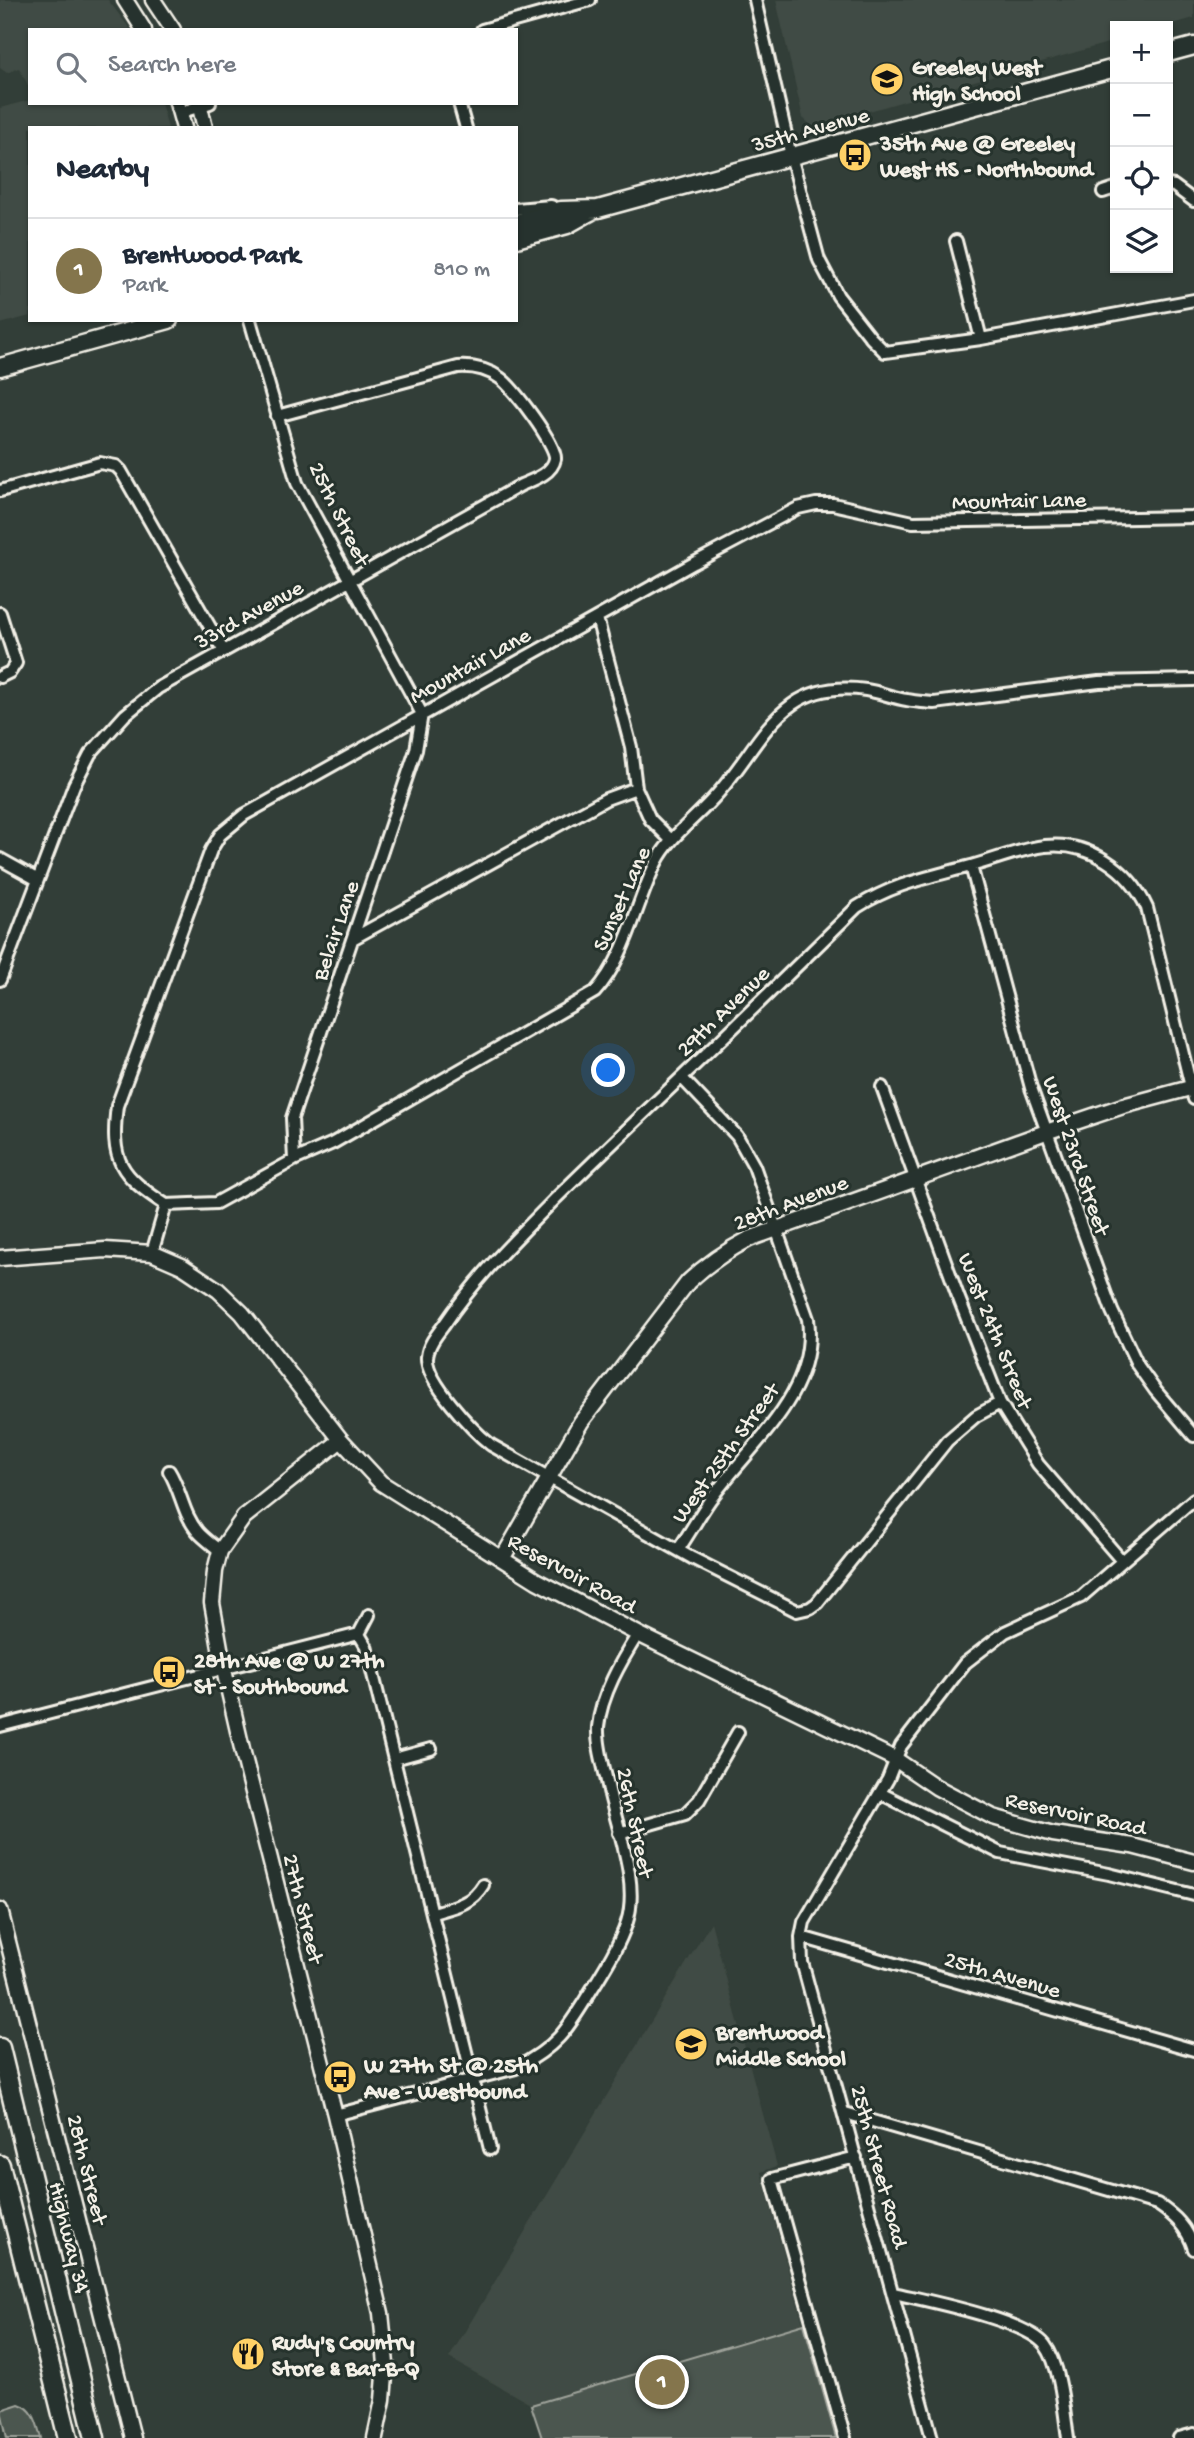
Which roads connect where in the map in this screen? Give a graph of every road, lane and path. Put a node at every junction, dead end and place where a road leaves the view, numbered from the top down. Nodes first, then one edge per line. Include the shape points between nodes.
1 (125, 0) edge
2 (153, 0) edge
3 (590, 0) edge
4 (755, 0) edge
5 (143, 28) edge
6 (172, 28) edge
7 (489, 28) edge
8 (1194, 46) edge
9 (1173, 52) edge
10 (1110, 69) edge
11 (196, 105) edge
12 (202, 105) edge
13 (460, 105) edge
14 (178, 108) edge
15 (183, 126) edge
16 (205, 126) edge
17 (465, 126) edge
18 (791, 157) junction
19 (1173, 186) edge
20 (1110, 190) edge
21 (1103, 192) dead end
22 (1194, 201) edge
23 (518, 209) edge
24 (598, 209) junction
25 (561, 210) junction
26 (518, 222) edge
27 (518, 238) edge
28 (956, 241) dead end
29 (1194, 300) edge
30 (162, 322) edge
31 (251, 322) edge
32 (981, 339) junction
33 (0, 367) edge
34 (277, 416) junction
35 (0, 491) edge
36 (1194, 517) edge
37 (349, 582) junction
38 (0, 613) edge
39 (597, 618) junction
40 (223, 650) junction
41 (0, 677) edge
42 (1194, 680) edge
43 (422, 714) junction
44 (636, 788) junction
45 (670, 839) junction
46 (0, 859) edge
47 (971, 866) junction
48 (38, 880) junction
49 (354, 937) junction
50 (0, 980) edge
51 (682, 1078) junction
52 (882, 1087) dead end
53 (1193, 1091) edge
54 (1046, 1132) junction
55 (294, 1160) junction
56 (916, 1179) junction
57 (166, 1205) junction
58 (776, 1228) junction
59 (152, 1253) junction
60 (0, 1258) edge
61 (1000, 1403) junction
62 (1194, 1436) edge
63 (341, 1440) junction
64 (169, 1471) dead end
65 (550, 1478) junction
66 (1194, 1499) edge
67 (678, 1550) junction
68 (220, 1551) junction
69 (502, 1559) junction
70 (1122, 1561) junction
71 (369, 1615) dead end
72 (359, 1634) junction
73 (638, 1634) junction
74 (223, 1670) junction
75 (0, 1726) edge
76 (738, 1732) dead end
77 (431, 1749) dead end
78 (394, 1759) junction
79 (895, 1759) junction
80 (880, 1793) junction
81 (619, 1833) junction
82 (1194, 1862) edge
83 (483, 1885) dead end
84 (1194, 1895) edge
85 (0, 1910) edge
86 (433, 1913) junction
87 (801, 1937) junction
88 (0, 2048) edge
89 (1194, 2050) edge
90 (474, 2080) junction
91 (845, 2113) junction
92 (335, 2115) junction
93 (490, 2149) dead end
94 (856, 2157) junction
95 (0, 2165) edge
96 (1194, 2249) edge
97 (894, 2293) junction
98 (1194, 2434) edge
99 (68, 2438) edge
100 (95, 2438) edge
101 (133, 2438) edge
102 (375, 2438) edge
103 (845, 2438) edge
104 (932, 2438) edge
105 (1068, 2438) edge
106 (1179, 2438) edge

1 - 5 street
2 - 6 street
3 - 7 street
4 - 18 street
8 - 9 main road
10 - 18 main road, 35th Avenue
11 - 14 street
12 - 16 street
13 - 17 street
14 - 15 street
18 - 24 main road, 35th Avenue
18 - 32 street via 819,260 838,296 885,352
19 - 22 street
20 - 21 street
23 - 25 street via 551,206
24 - 25 main road, 35th Avenue
24 - 27 main road, 35th Avenue via 567,225
25 - 26 main road, 35th Avenue
28 - 32 street
29 - 32 street
30 - 33 main road
31 - 34 street, 25th Street
34 - 37 street, 25th Street via 297,483
34 - 37 street, 33rd Avenue via 458,367 484,369 508,386 553,448 550,469 536,479
35 - 40 street via 100,463 116,466
36 - 39 street, Mountair Lane via 913,522 834,503 816,504 782,515
37 - 40 street, 33rd Avenue
37 - 43 street, 25th Street
38 - 41 street via 16,658 14,668
39 - 43 street, Mountair Lane
39 - 44 street via 631,747
40 - 48 street, 33rd Avenue via 158,688 125,715 90,754
42 - 45 street, Sunset Lane via 1099,682 934,703 843,688 812,694 772,720 719,792
43 - 49 street, Belair Lane via 416,750
43 - 57 street, Mountair Lane via 244,815 220,835 211,850 117,1106 115,1149 123,1170
44 - 45 street via 650,819
44 - 49 street via 606,799
45 - 55 street, Sunset Lane via 619,957 595,992 333,1143
46 - 48 street
47 - 51 street, 29th Avenue via 892,887 857,908
47 - 53 street, 29th Avenue via 1041,847 1067,846 1095,855 1129,878 1147,908
47 - 54 street, West 23rd Street
48 - 50 street, 33rd Avenue
49 - 55 street, Belair Lane via 292,1118
51 - 58 street, West 25th Street via 741,1143
51 - 65 street, 29th Avenue via 490,1264 428,1350 426,1360 436,1382 474,1432
52 - 56 street, West 24th Street
53 - 54 street, 28th Avenue via 1123,1106
54 - 56 street, 28th Avenue
54 - 62 street, West 23rd Street via 1124,1341 1155,1390
55 - 57 street, Sunset Lane via 216,1203
56 - 58 street, 28th Avenue
56 - 61 street, West 24th Street
57 - 59 street
58 - 65 street, 28th Avenue via 724,1253 688,1282 581,1422
58 - 67 street, West 25th Street via 808,1319 806,1364 785,1407 711,1499
59 - 60 street, Reservoir Road via 105,1250
59 - 63 street, Reservoir Road via 200,1276 242,1313
61 - 67 street via 947,1441 817,1603 802,1612
61 - 70 street, West 24th Street via 1038,1464
63 - 68 street, 27th Street via 253,1508
63 - 69 street, Reservoir Road via 381,1483
64 - 68 street via 187,1515
65 - 67 street
65 - 69 street, 28th Avenue
66 - 70 street, 25th Street Road
68 - 74 street, 27th Street via 212,1603
69 - 73 street, Reservoir Road
70 - 79 street, 25th Street Road via 1081,1597 1005,1632 980,1649 957,1672
71 - 72 street
72 - 74 street
72 - 78 street via 366,1646
73 - 79 street, Reservoir Road
73 - 81 street, 26th Street via 610,1688 598,1727
74 - 75 street
74 - 92 street, 27th Street
76 - 81 street via 699,1800 685,1814
77 - 78 street
78 - 86 street
79 - 80 street, 25th Street Road
79 - 82 street, Reservoir Road via 975,1809 1011,1824
80 - 84 street via 1000,1853
80 - 87 street, 25th Street Road via 807,1915
81 - 90 street, 26th Street via 631,1886 630,1902 628,1920 604,1969 556,2043 516,2068
83 - 86 street via 466,1904
85 - 101 street, 28th Street
86 - 90 street
87 - 89 street, 25th Avenue
87 - 91 street, 25th Street Road via 802,1962
88 - 100 highway, Highway 34
90 - 92 street
90 - 93 street
91 - 94 street, 25th Street Road
91 - 96 street via 1157,2204 1185,2228
92 - 102 street, 27th Street via 384,2334 386,2371
94 - 97 street, 25th Street Road
94 - 103 street via 772,2179
95 - 99 highway
97 - 104 street, 25th Street Road
97 - 105 street via 1011,2324 1038,2338 1051,2354
98 - 106 street

